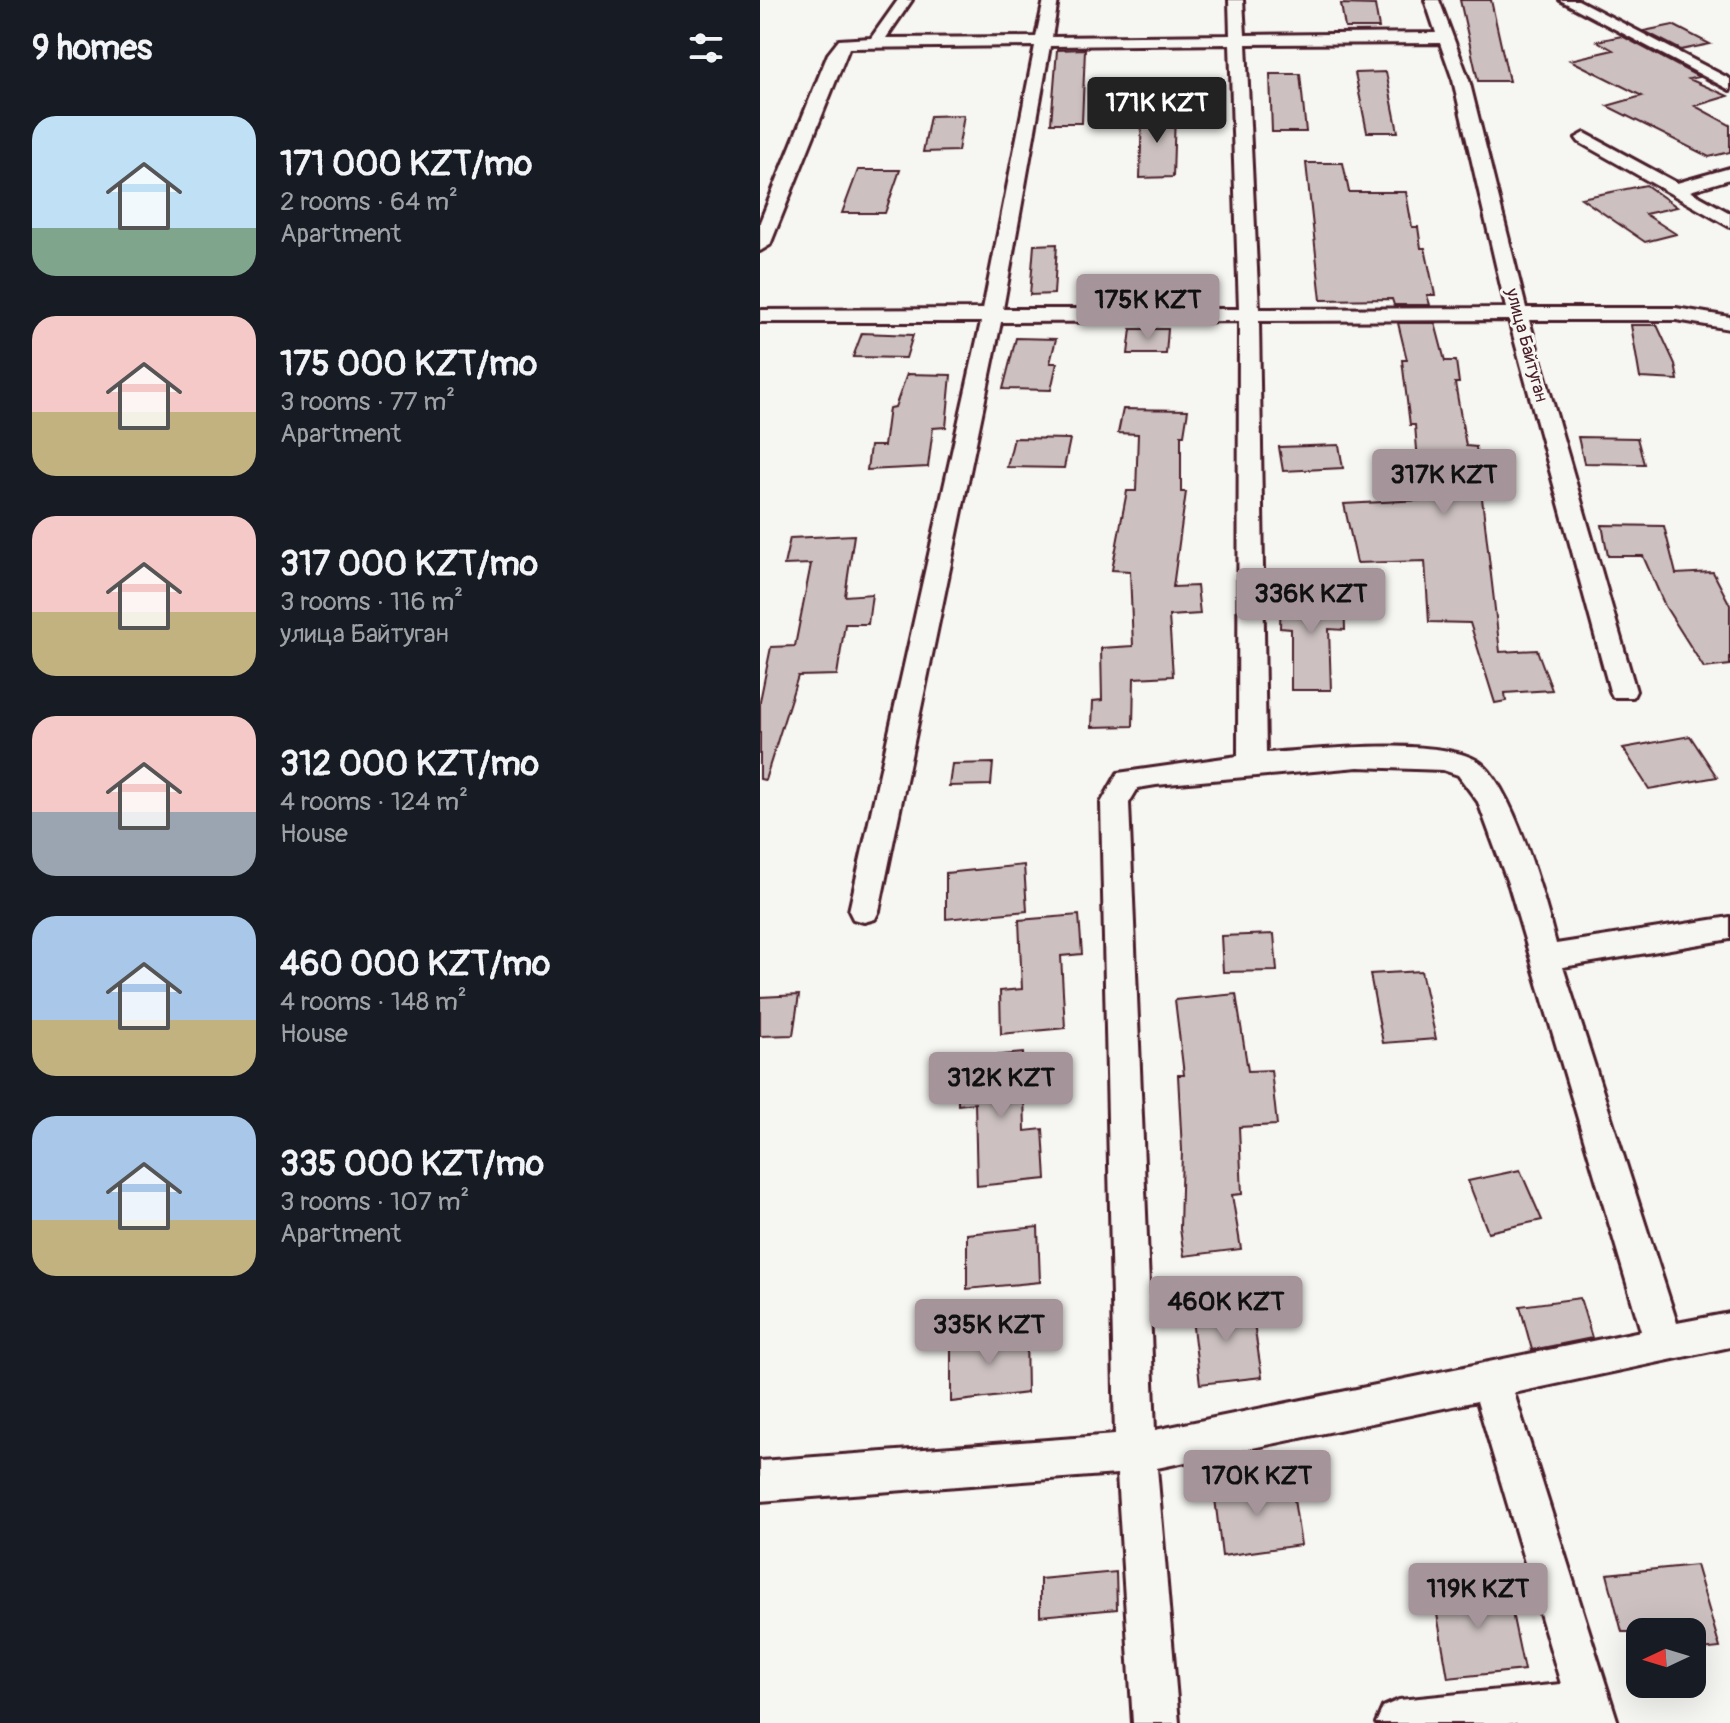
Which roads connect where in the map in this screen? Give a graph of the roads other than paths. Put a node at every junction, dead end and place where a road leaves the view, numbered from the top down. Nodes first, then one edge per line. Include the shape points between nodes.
1 (905, 0) edge
2 (1051, 0) edge
3 (1236, 0) edge
4 (1432, 0) edge
5 (1567, 0) edge
6 (1447, 38) junction
7 (1237, 39) junction
8 (1043, 41) junction
9 (876, 42) junction
10 (1730, 85) edge
11 (1585, 138) dead end
12 (1730, 173) edge
13 (1676, 189) junction
14 (1730, 221) edge
15 (760, 245) edge
16 (1517, 314) junction
17 (760, 316) edge
18 (992, 316) junction
19 (1249, 316) junction
20 (1730, 323) edge
21 (1623, 691) dead end
22 (1252, 764) junction
23 (864, 911) dead end
24 (1730, 928) edge
25 (1544, 958) junction
26 (1730, 1330) edge
27 (1664, 1343) junction
28 (1491, 1381) junction
29 (1136, 1453) junction
30 (760, 1481) edge
31 (1592, 1714) edge
32 (1156, 1723) edge
33 (1399, 1723) edge

1 - 9 street
2 - 8 street
3 - 7 street
4 - 6 street, улица Байтуган
5 - 10 street
6 - 7 street
6 - 16 street, улица Байтуган
7 - 8 street
7 - 19 street
8 - 9 street
8 - 18 street
9 - 15 street via 840,45
11 - 13 street
12 - 13 street
13 - 14 street
16 - 19 street
16 - 20 street via 1691,315
16 - 21 street, улица Байтуган
17 - 18 street
18 - 19 street
18 - 23 street
19 - 22 street
22 - 25 street via 1430,757 1465,766 1485,784 1533,909
22 - 29 street via 1128,780 1115,803
24 - 25 street
25 - 27 street
26 - 27 street
27 - 28 street
28 - 29 street
28 - 31 street
29 - 30 street
29 - 32 street
31 - 33 street

